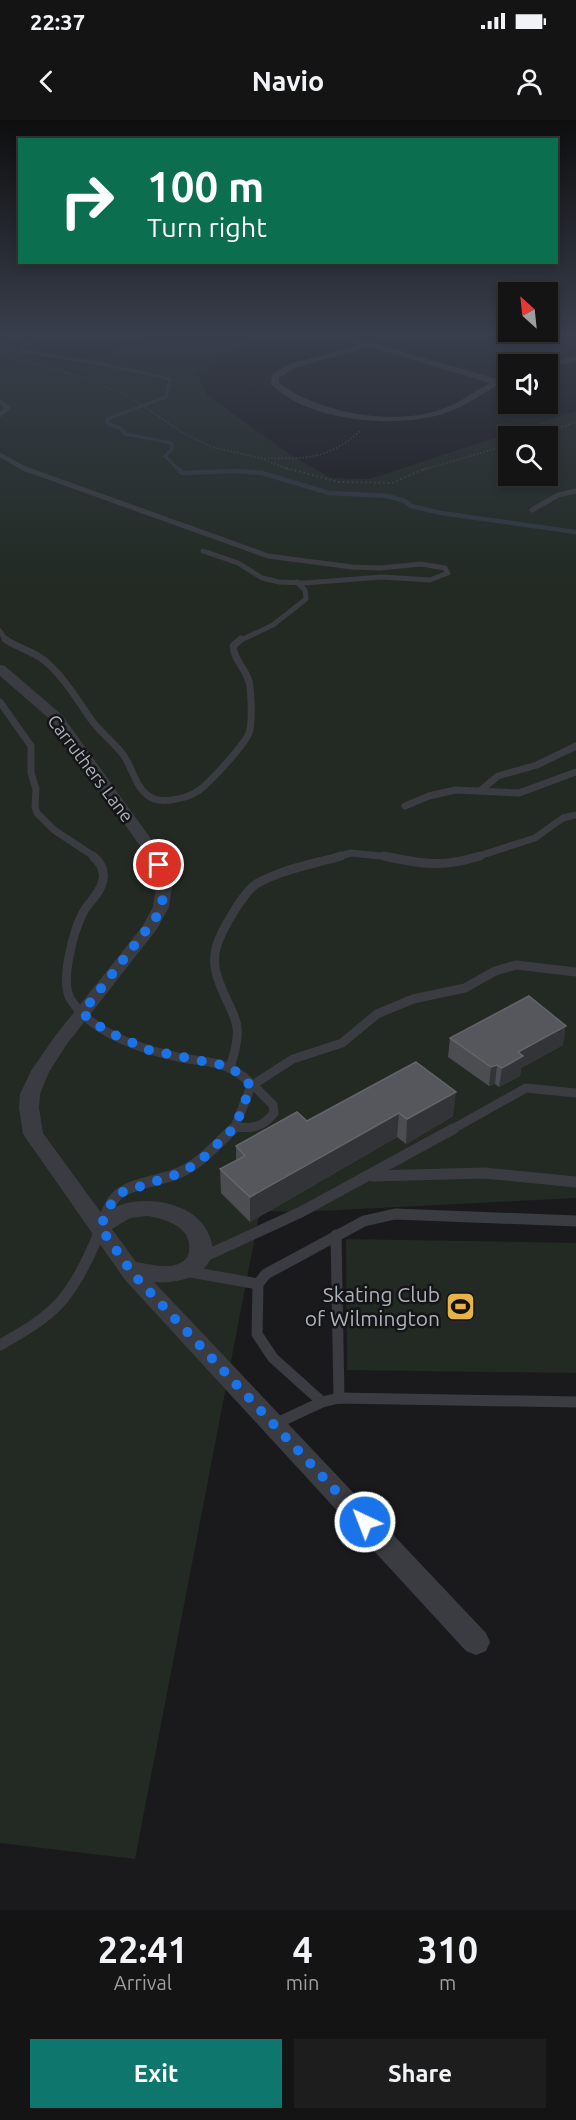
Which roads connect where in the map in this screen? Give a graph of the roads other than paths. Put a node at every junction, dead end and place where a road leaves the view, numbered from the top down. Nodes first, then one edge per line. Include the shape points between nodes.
1 (372, 417) edge
2 (406, 417) edge
3 (0, 455) edge
4 (576, 491) edge
5 (532, 510) dead end
6 (203, 551) dead end
7 (297, 582) junction
8 (0, 631) edge
9 (0, 669) edge
10 (0, 702) edge
11 (576, 746) edge
12 (576, 772) edge
13 (480, 790) junction
14 (405, 806) dead end
15 (576, 815) edge
16 (576, 972) edge
17 (82, 1013) junction
18 (231, 1067) junction
19 (251, 1086) junction
20 (576, 1093) edge
21 (235, 1127) junction
22 (370, 1176) junction
23 (576, 1182) edge
24 (576, 1221) edge
25 (100, 1227) junction
26 (336, 1235) junction
27 (192, 1265) junction
28 (129, 1269) junction
29 (258, 1284) junction
30 (17, 1336) junction
31 (0, 1340) edge
32 (0, 1345) edge
33 (339, 1398) junction
34 (322, 1402) junction
35 (576, 1402) edge
36 (274, 1425) junction
37 (476, 1642) dead end

1 - 2 street
3 - 7 lane via 66,485 268,556 378,568 434,565 448,571 446,576 430,580 369,577
4 - 5 lane via 558,495
6 - 7 lane via 270,580
7 - 8 lane via 305,590 306,599 273,626 233,646 234,657 250,685 251,722 245,740 199,791 175,800 154,799 141,789 123,754 86,714 73,691 41,657 6,641
9 - 17 street, Carruthers Lane via 57,718 148,846 162,873 163,898 157,916
10 - 17 lane via 30,744 36,813 57,834 94,854 103,869 104,879 83,914 65,974 64,989
11 - 13 lane via 537,765 501,775
12 - 13 lane via 516,793
13 - 14 lane via 432,795
15 - 18 lane via 563,818 535,838 455,864 421,864 351,853 276,874 255,884 225,928 214,962 238,1023 237,1050
16 - 19 lane via 516,965 495,971 465,988 413,999 377,1014 342,1043 293,1059
17 - 18 lane via 106,1031 149,1050
17 - 25 street, Carruthers Lane via 40,1071 30,1094 29,1115 40,1146
18 - 19 lane
19 - 21 lane
19 - 21 lane via 273,1105 274,1113 262,1126
20 - 22 lane via 526,1088
21 - 25 lane via 190,1168 120,1193
22 - 23 lane via 484,1173
22 - 27 lane
24 - 26 lane via 394,1214 364,1221
25 - 27 street via 130,1209 164,1212 189,1224 198,1235 201,1245
25 - 28 street, Carruthers Lane
25 - 30 lane via 80,1277 66,1299 38,1324
26 - 29 lane via 266,1274
26 - 33 lane
27 - 28 street via 171,1275
27 - 29 lane
28 - 36 street, Carruthers Lane
29 - 34 lane via 256,1334 273,1358
30 - 31 lane
30 - 32 lane
33 - 34 lane
33 - 35 lane
34 - 36 lane
36 - 37 street, Carruthers Lane

